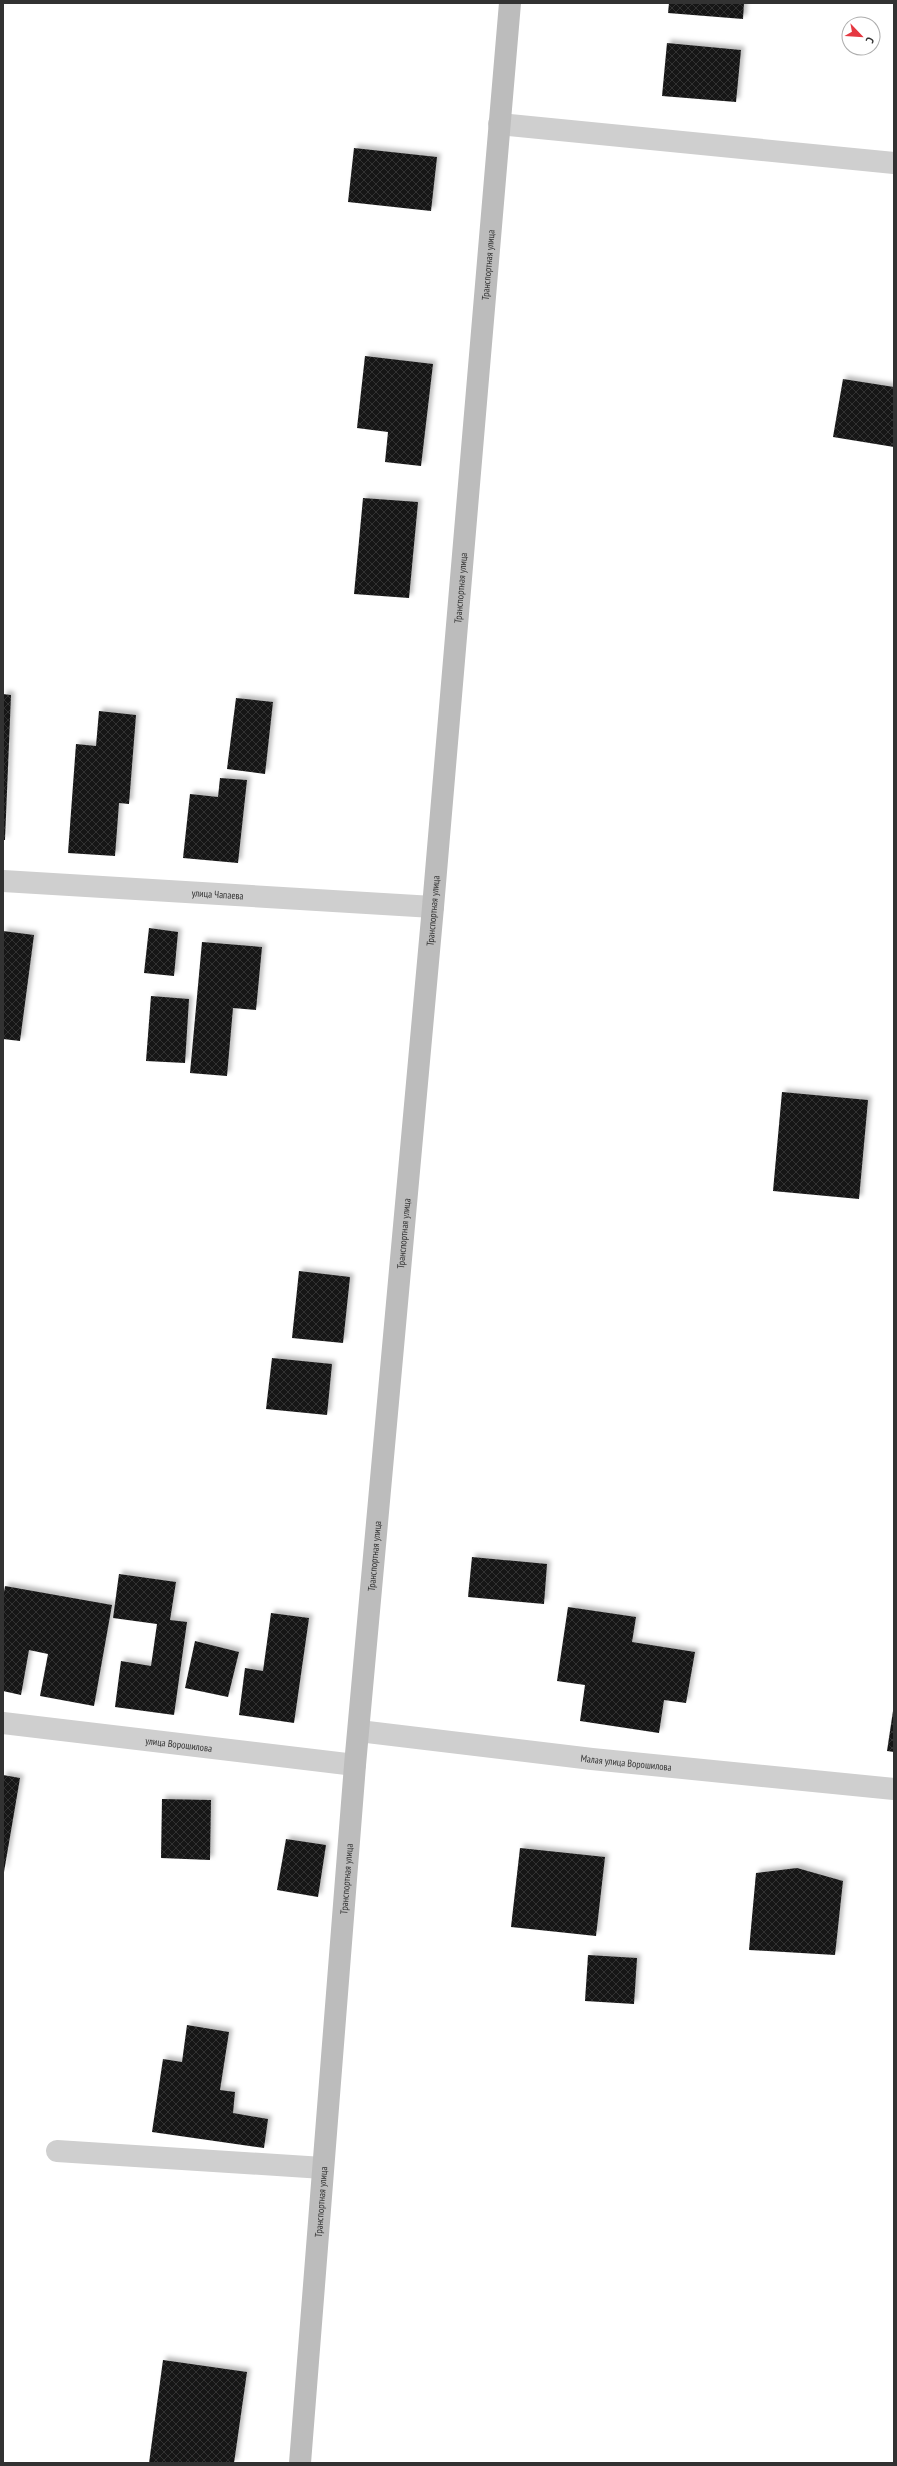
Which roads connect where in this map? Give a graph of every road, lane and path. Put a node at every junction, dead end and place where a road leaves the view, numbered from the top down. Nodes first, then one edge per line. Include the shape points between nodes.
1 (510, 3) edge
2 (499, 124) junction
3 (894, 163) edge
4 (3, 881) edge
5 (433, 907) junction
6 (3, 1723) edge
7 (359, 1731) junction
8 (355, 1765) junction
9 (894, 1789) edge
10 (57, 2151) dead end
11 (323, 2168) junction
12 (300, 2463) edge

1 - 2 street, Транспортная улица
2 - 3 street
2 - 5 street, Транспортная улица
4 - 5 street, улица Чапаева
5 - 7 street, Транспортная улица
6 - 8 street, улица Ворошилова
7 - 8 street, Транспортная улица
7 - 9 street, Малая улица Ворошилова via 592,1760
8 - 11 street, Транспортная улица
10 - 11 street
11 - 12 street, Транспортная улица

